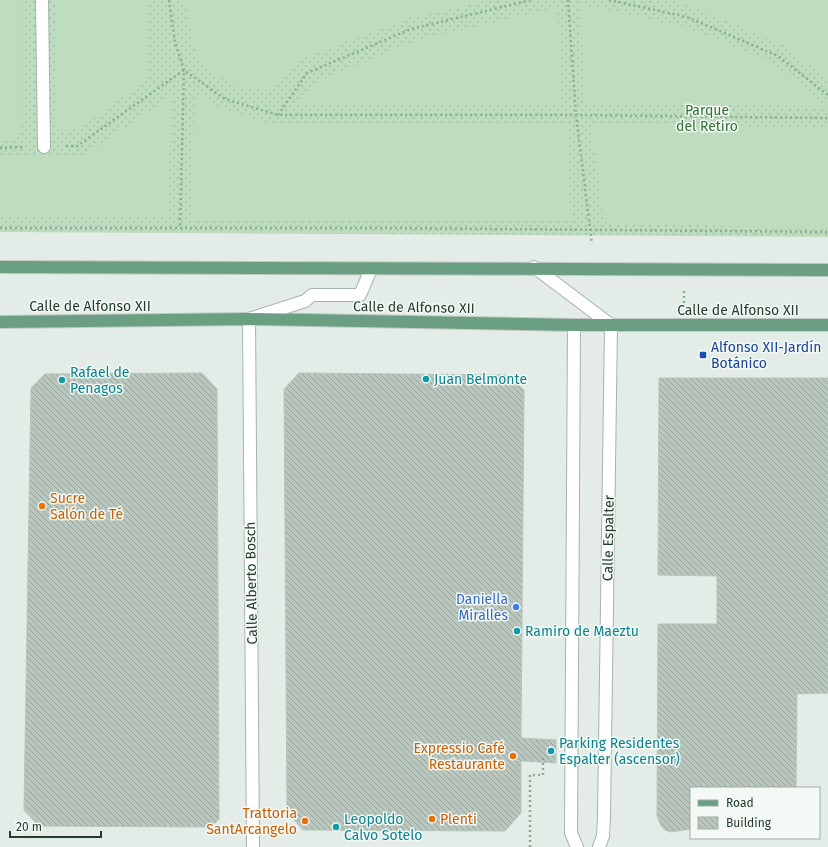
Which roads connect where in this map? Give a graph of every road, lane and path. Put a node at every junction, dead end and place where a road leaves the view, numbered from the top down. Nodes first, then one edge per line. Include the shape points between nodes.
1 (42, 0) edge
2 (169, 0) edge
3 (531, 0) edge
4 (568, 0) edge
5 (610, 0) edge
6 (184, 70) junction
7 (828, 95) edge
8 (278, 115) junction
9 (576, 115) junction
10 (828, 118) edge
11 (44, 147) junction
12 (0, 148) edge
13 (0, 228) edge
14 (180, 228) junction
15 (590, 230) junction
16 (828, 232) edge
17 (592, 244) dead end
18 (0, 267) edge
19 (534, 267) junction
20 (371, 269) junction
21 (827, 270) edge
22 (249, 320) junction
23 (0, 322) edge
24 (574, 325) junction
25 (611, 325) junction
26 (828, 325) edge
27 (543, 754) dead end
28 (253, 847) edge
29 (530, 847) edge
30 (577, 847) edge
31 (599, 847) edge

1 - 11 street
2 - 6 path via 175,42
3 - 8 path via 411,29 307,74
4 - 9 path
5 - 7 path via 687,16 778,56
6 - 8 path via 225,99
6 - 11 path via 77,146
6 - 14 path
8 - 9 path
9 - 10 path
9 - 15 path
11 - 12 path
13 - 14 path
14 - 15 path
15 - 16 path
15 - 17 path
18 - 20 main road
19 - 20 main road
19 - 21 main road
19 - 25 street
20 - 22 street via 360,295 312,295 305,301
22 - 23 main road, Calle de Alfonso XII
22 - 24 main road, Calle de Alfonso XII
22 - 28 street, Calle Alberto Bosch
24 - 25 main road, Calle de Alfonso XII
24 - 30 street via 571,833
25 - 26 main road, Calle de Alfonso XII
25 - 31 street, Calle Espalter via 604,816 603,836
27 - 29 path via 543,775 530,775

